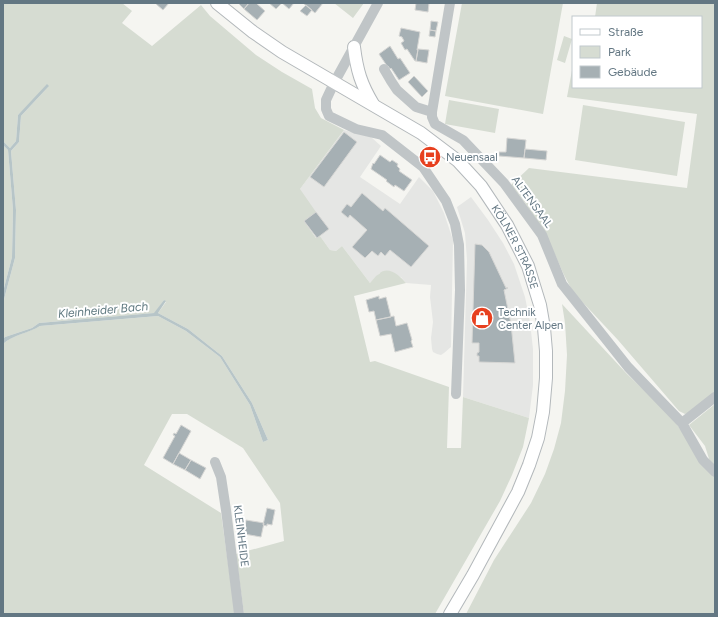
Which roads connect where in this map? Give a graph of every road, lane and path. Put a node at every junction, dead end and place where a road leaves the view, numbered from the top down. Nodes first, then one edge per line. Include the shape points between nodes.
1 (216, 3) edge
2 (378, 3) edge
3 (450, 3) edge
4 (354, 47) junction
5 (384, 69) dead end
6 (334, 83) junction
7 (374, 106) junction
8 (432, 112) junction
9 (456, 394) dead end
10 (715, 397) edge
11 (682, 423) junction
12 (215, 462) dead end
13 (715, 472) edge
14 (239, 614) edge
15 (450, 614) edge

1 - 6 main road, KÖLNER STRASSE via 282,52
2 - 4 street
3 - 8 street
4 - 6 street
4 - 7 main road via 360,78
5 - 8 street via 397,90 416,107
6 - 7 main road, KÖLNER STRASSE
6 - 9 street via 326,100 329,116 356,129 382,135 423,167 446,201 459,244
7 - 15 main road, KÖLNER STRASSE via 426,137 458,161 481,186 507,225 528,266 544,328 546,378 543,412 529,466 511,506
8 - 11 street, ALTENSAAL via 435,124 463,140 504,183 542,235 562,284 628,367
10 - 11 street
11 - 13 street, ALTENSAAL via 703,460
12 - 14 street, KLEINHEIDE via 221,477

